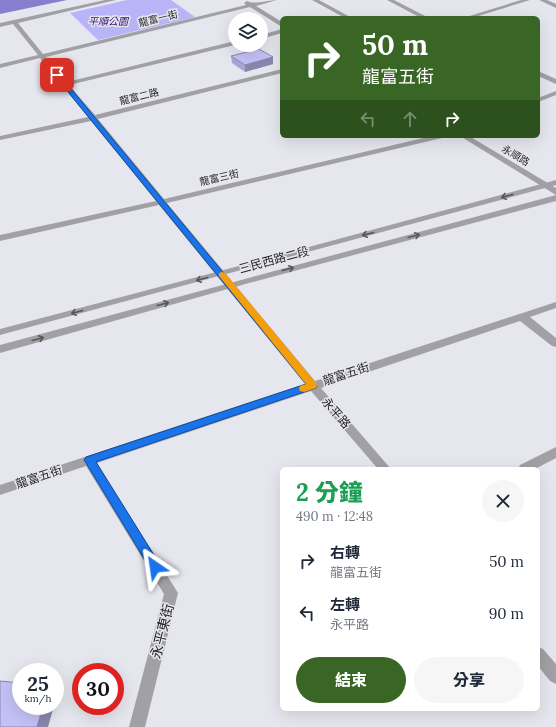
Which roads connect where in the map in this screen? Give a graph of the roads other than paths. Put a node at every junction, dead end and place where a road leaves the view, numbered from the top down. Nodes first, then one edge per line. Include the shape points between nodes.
1 (113, 0) edge
2 (241, 0) edge
3 (274, 0) edge
4 (315, 0) edge
5 (390, 0) edge
6 (527, 0) edge
7 (542, 0) edge
8 (251, 6) junction
9 (556, 6) edge
10 (345, 16) edge
11 (422, 16) edge
12 (473, 16) edge
13 (14, 22) junction
14 (280, 24) edge
15 (0, 25) edge
16 (280, 31) edge
17 (268, 34) edge
18 (228, 45) edge
19 (42, 56) junction
20 (0, 66) edge
21 (280, 71) edge
22 (540, 74) edge
23 (556, 82) edge
24 (65, 84) junction
25 (556, 93) edge
26 (540, 99) edge
27 (93, 118) junction
28 (0, 138) edge
29 (433, 138) edge
30 (467, 138) edge
31 (556, 182) edge
32 (545, 185) junction
33 (556, 192) edge
34 (556, 198) edge
35 (162, 201) junction
36 (0, 238) edge
37 (221, 274) junction
38 (230, 285) junction
39 (556, 305) edge
40 (521, 316) junction
41 (0, 332) edge
42 (556, 343) edge
43 (0, 349) edge
44 (312, 386) junction
45 (556, 452) edge
46 (89, 460) junction
47 (382, 467) edge
48 (528, 467) edge
49 (0, 490) edge
50 (540, 656) edge
51 (556, 676) edge
52 (137, 727) edge

1 - 13 street
2 - 8 street
3 - 8 street, 龍富一街
4 - 10 street
5 - 11 street
6 - 12 street
7 - 9 street
8 - 14 street
8 - 19 street, 龍富一街
13 - 15 street
13 - 19 street, 永平路
16 - 17 street
18 - 24 street
19 - 20 street, 龍富一街
19 - 24 street, 永平路
21 - 27 street, 龍富二路
22 - 23 street
24 - 27 street, 永平路
25 - 26 street
27 - 28 street, 龍富二路
27 - 35 street, 永平路
29 - 35 street, 龍富三街
30 - 32 street, 永順路
31 - 32 street, 三民西路二段
32 - 33 street, 永順路
32 -> 37 street, 三民西路二段
38 -> 34 street, 三民西路二段
35 - 36 street, 龍富三街
35 - 37 street, 永平路
37 - 38 street, 永平路
37 -> 41 street, 三民西路二段
43 -> 38 street, 三民西路二段
38 - 44 street, 永平路
39 - 40 street, 龍富五街
40 - 42 street
40 - 44 street, 龍富五街
44 - 46 street, 龍富五街
44 - 47 street, 永平路
45 - 48 street
46 - 49 street, 龍富五街
46 - 52 street, 永平東街 via 171,593
50 - 51 street

